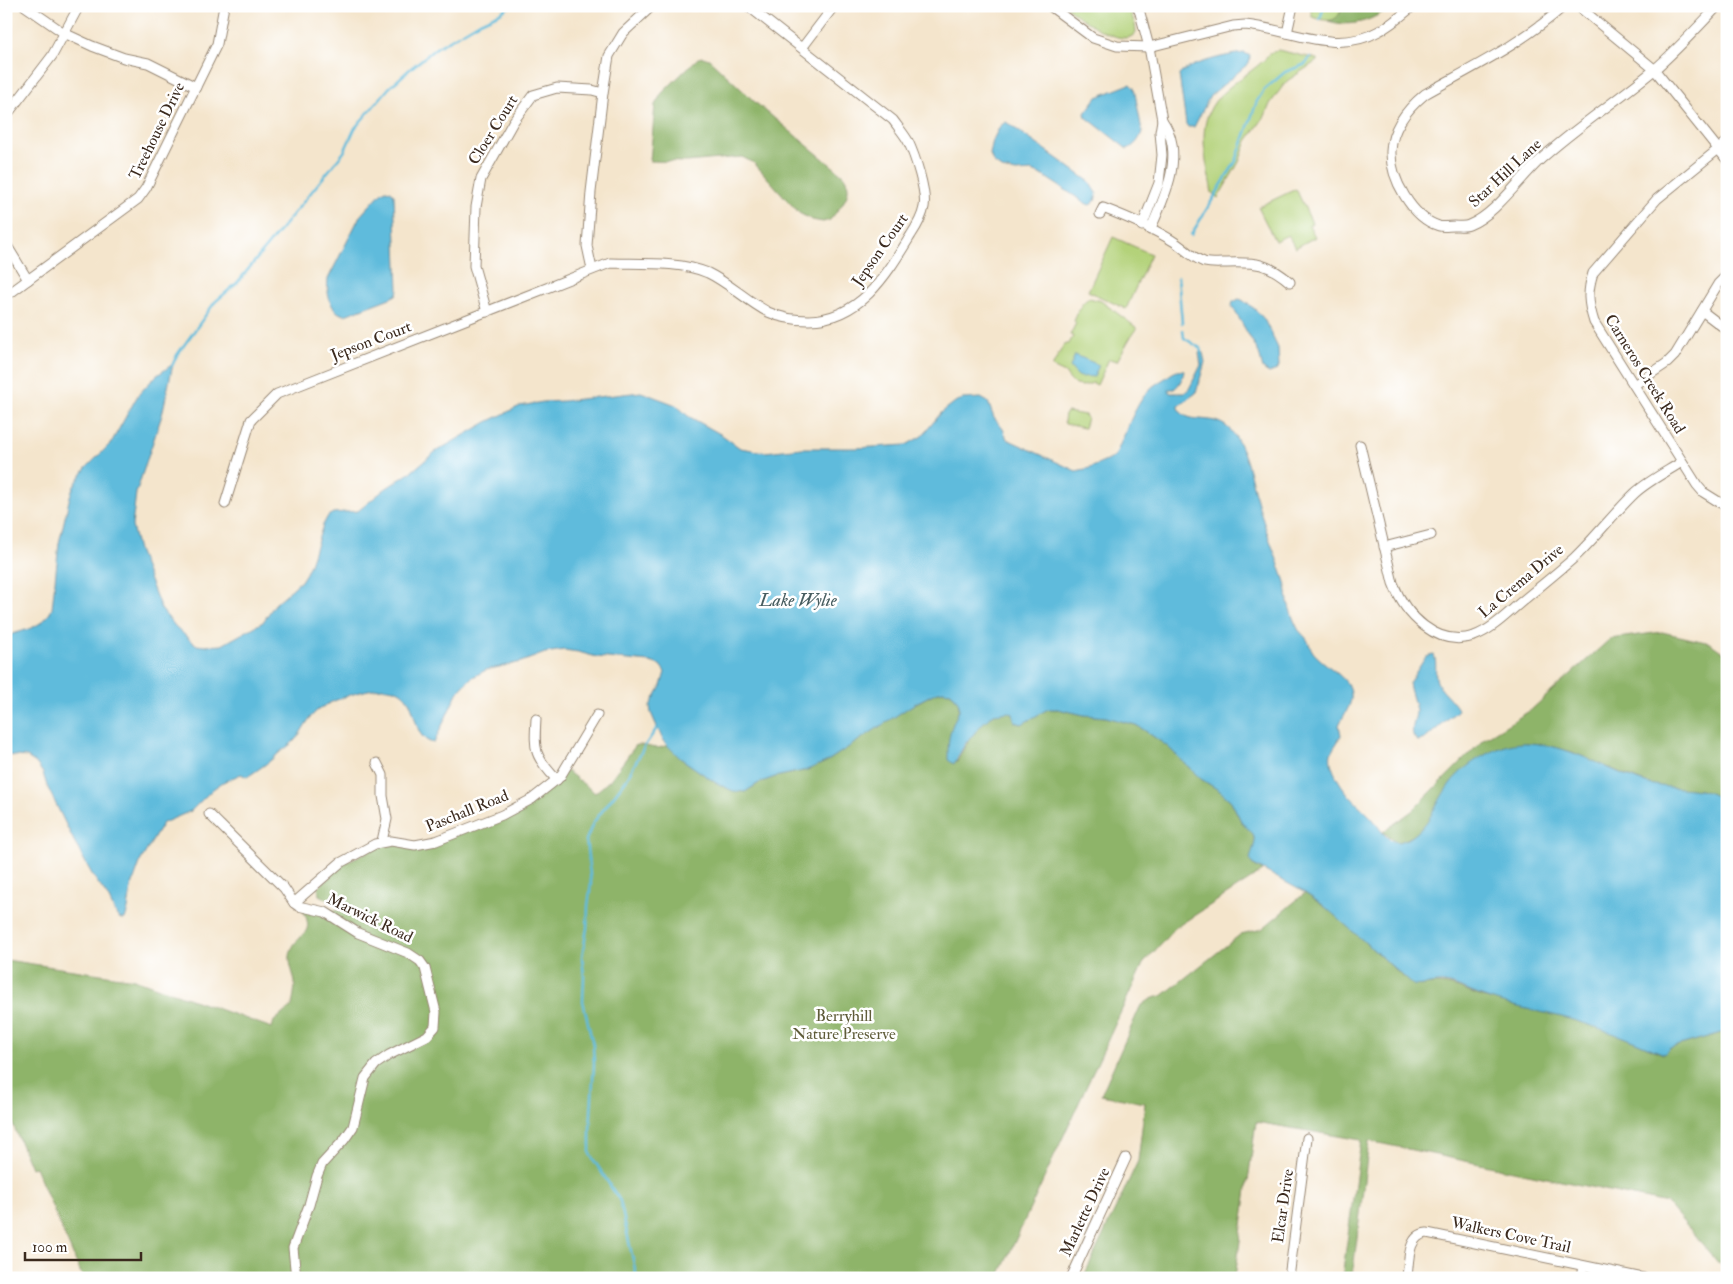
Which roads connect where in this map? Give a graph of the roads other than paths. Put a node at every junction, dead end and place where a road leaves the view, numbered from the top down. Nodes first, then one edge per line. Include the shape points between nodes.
1 (25, 6) edge
2 (79, 6) edge
3 (224, 6) edge
4 (652, 6) edge
5 (748, 6) edge
6 (834, 6) edge
7 (1050, 6) edge
8 (1137, 6) edge
9 (1293, 6) edge
10 (1413, 6) edge
11 (1564, 6) edge
12 (1578, 6) edge
13 (1718, 6) edge
14 (64, 33) junction
15 (1287, 33) junction
16 (1149, 47) junction
17 (802, 48) junction
18 (1654, 70) junction
19 (196, 87) junction
20 (603, 93) junction
21 (6, 116) edge
22 (1727, 142) edge
23 (1718, 149) junction
24 (1727, 160) edge
25 (1100, 214) dead end
26 (1146, 228) junction
27 (6, 244) edge
28 (592, 269) junction
29 (1727, 275) edge
30 (28, 280) junction
31 (1290, 282) dead end
32 (6, 296) edge
33 (1702, 311) junction
34 (487, 312) junction
35 (1727, 330) edge
36 (1634, 385) junction
37 (1360, 445) dead end
38 (1682, 462) junction
39 (225, 504) dead end
40 (1727, 506) edge
41 (1431, 535) dead end
42 (1384, 547) junction
43 (597, 715) dead end
44 (536, 719) dead end
45 (377, 763) dead end
46 (557, 780) junction
47 (209, 814) dead end
48 (382, 841) junction
49 (294, 903) junction
50 (1307, 1138) dead end
51 (1126, 1158) dead end
52 (1583, 1266) junction
53 (296, 1278) edge
54 (1071, 1278) edge
55 (1289, 1278) edge
56 (1407, 1278) edge
57 (1581, 1278) edge
58 (1643, 1278) edge

1 - 14 street
2 - 14 street
3 - 19 street, Treehouse Drive via 217,44
4 - 20 street via 623,32 609,56
5 - 17 street, Jepson Court
6 - 17 street
7 - 16 street via 1093,38 1117,46
8 - 16 street
9 - 15 street
10 - 15 street via 1379,32 1346,43
11 - 18 street, Star Hill Lane via 1544,24 1502,51 1425,94 1399,121 1391,150 1393,168 1414,210 1429,221 1440,227 1468,226 1485,216 1541,159
12 - 18 street
13 - 18 street, Star Hill Lane
14 - 19 street via 116,55 148,63
14 - 21 street via 52,56
15 - 16 street via 1254,26 1233,26
16 - 26 street via 1162,120 1162,154 1161,176
17 - 28 street, Jepson Court via 893,120 908,141 924,190 921,218 874,290 843,313 818,320 801,320 768,312 720,280 696,269 610,263
18 - 23 street
19 - 30 street, Treehouse Drive via 138,199
20 - 28 street via 587,246
20 - 34 street, Cloer Court via 557,88 534,95 513,122 482,179 476,207 474,266
22 - 23 street, Carneros Creek Road
23 - 24 street
23 - 36 street, Carneros Creek Road via 1657,199 1593,273 1589,307 1594,322
25 - 26 street via 1104,209
26 - 31 street via 1176,242 1203,261 1263,264
27 - 30 street
28 - 34 street, Jepson Court
29 - 33 street
30 - 32 street, Treehouse Drive
33 - 35 street
33 - 36 street via 1675,355
34 - 39 street, Jepson Court via 277,394 251,420
36 - 38 street, Carneros Creek Road
37 - 42 street, La Crema Drive
38 - 40 street, Carneros Creek Road via 1703,492
38 - 42 street, La Crema Drive via 1641,488 1574,557 1496,623 1472,636 1444,636 1416,620 1397,594
41 - 42 street
43 - 46 street, Paschall Road
44 - 46 street via 538,758
45 - 48 street via 383,775 387,819
46 - 48 street, Paschall Road via 520,806 436,841 415,845
47 - 49 street via 284,888
48 - 49 street via 347,858
49 - 53 street, Marwick Road via 325,912 358,933 420,961 432,992 436,1017 435,1026 427,1036 389,1055 365,1078 353,1127 322,1164 317,1176 294,1248
50 - 55 street, Elcar Drive
51 - 54 street, Marlette Drive
52 - 56 street, Walkers Cove Trail via 1426,1233 1416,1237 1412,1244
52 - 57 street
52 - 58 street, Walkers Cove Trail

